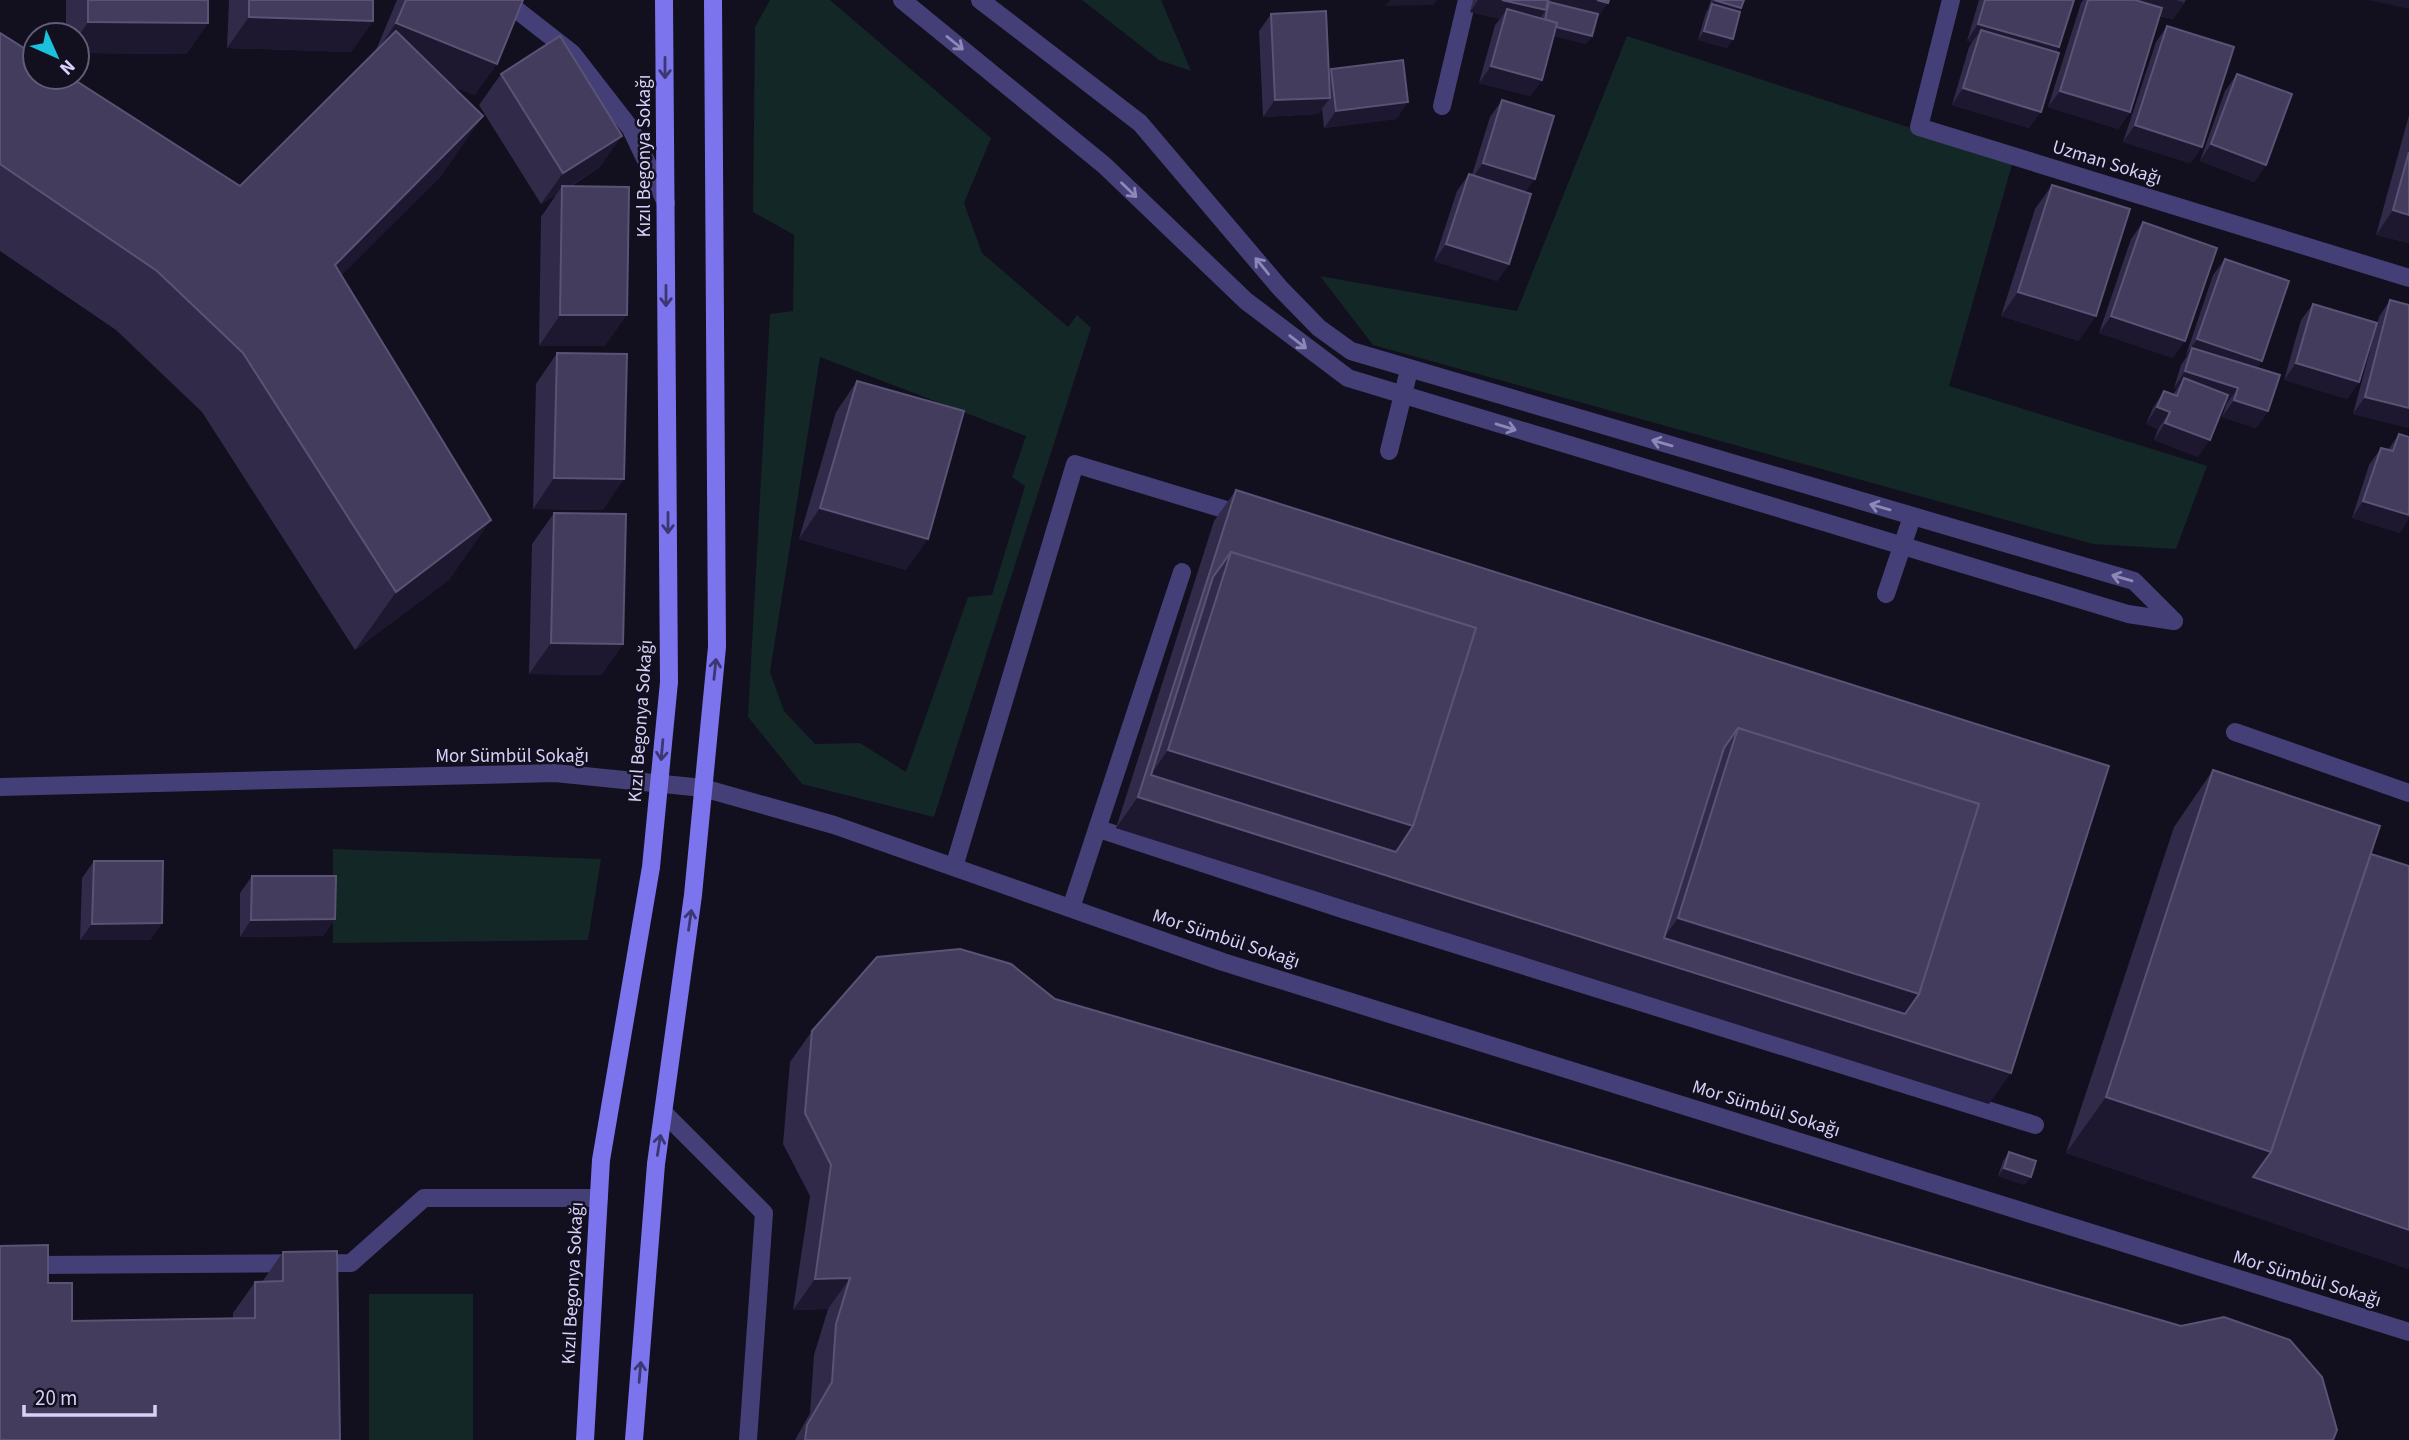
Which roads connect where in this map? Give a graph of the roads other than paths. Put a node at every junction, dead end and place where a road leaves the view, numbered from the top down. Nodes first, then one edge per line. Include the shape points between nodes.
1 (504, 0) edge
2 (664, 0) edge
3 (713, 0) edge
4 (902, 0) edge
5 (980, 0) edge
6 (1467, 0) edge
7 (1951, 0) edge
8 (1442, 106) dead end
9 (666, 203) junction
10 (2409, 278) edge
11 (1409, 370) junction
12 (1404, 396) junction
13 (1389, 451) dead end
14 (1912, 517) junction
15 (1264, 521) edge
16 (1901, 546) junction
17 (1182, 572) dead end
18 (1886, 594) dead end
19 (2235, 732) dead end
20 (659, 783) junction
21 (0, 787) edge
22 (703, 788) junction
23 (2409, 793) edge
24 (1099, 828) junction
25 (954, 867) junction
26 (1071, 908) junction
27 (664, 1113) junction
28 (2035, 1125) dead end
29 (599, 1198) junction
30 (40, 1265) edge
31 (2409, 1332) edge
32 (584, 1440) edge
33 (634, 1440) edge
34 (748, 1440) edge

1 - 9 street via 572,53 631,129
2 -> 9 street, Kızıl Begonya Sokağı
22 -> 3 street via 717,647
4 -> 12 street via 1104,165 1247,301 1348,378
11 -> 5 street via 1351,351 1320,328 1280,288 1140,123
6 - 8 street
7 - 10 street, Uzman Sokağı via 1919,127
9 -> 20 street, Kızıl Begonya Sokağı via 668,682
11 - 12 street
14 -> 11 street
12 - 13 street
12 -> 16 street
14 - 16 street
16 -> 14 street via 2128,614 2174,621 2134,581
15 - 25 street via 1075,464
16 - 18 street
17 - 24 street
19 - 23 street
20 - 21 street, Mor Sümbül Sokağı via 555,773
20 - 22 street, Mor Sümbül Sokağı
20 - 29 street, Kızıl Begonya Sokağı via 651,867 601,1160
22 - 25 street, Mor Sümbül Sokağı via 834,825
27 -> 22 street
24 - 26 street
24 - 28 street via 1345,910
25 - 26 street, Mor Sümbül Sokağı
26 - 31 street, Mor Sümbül Sokağı via 1223,962
33 -> 27 street
27 - 34 street via 764,1213
29 - 30 street via 424,1198 351,1263
29 - 32 street, Kızıl Begonya Sokağı

